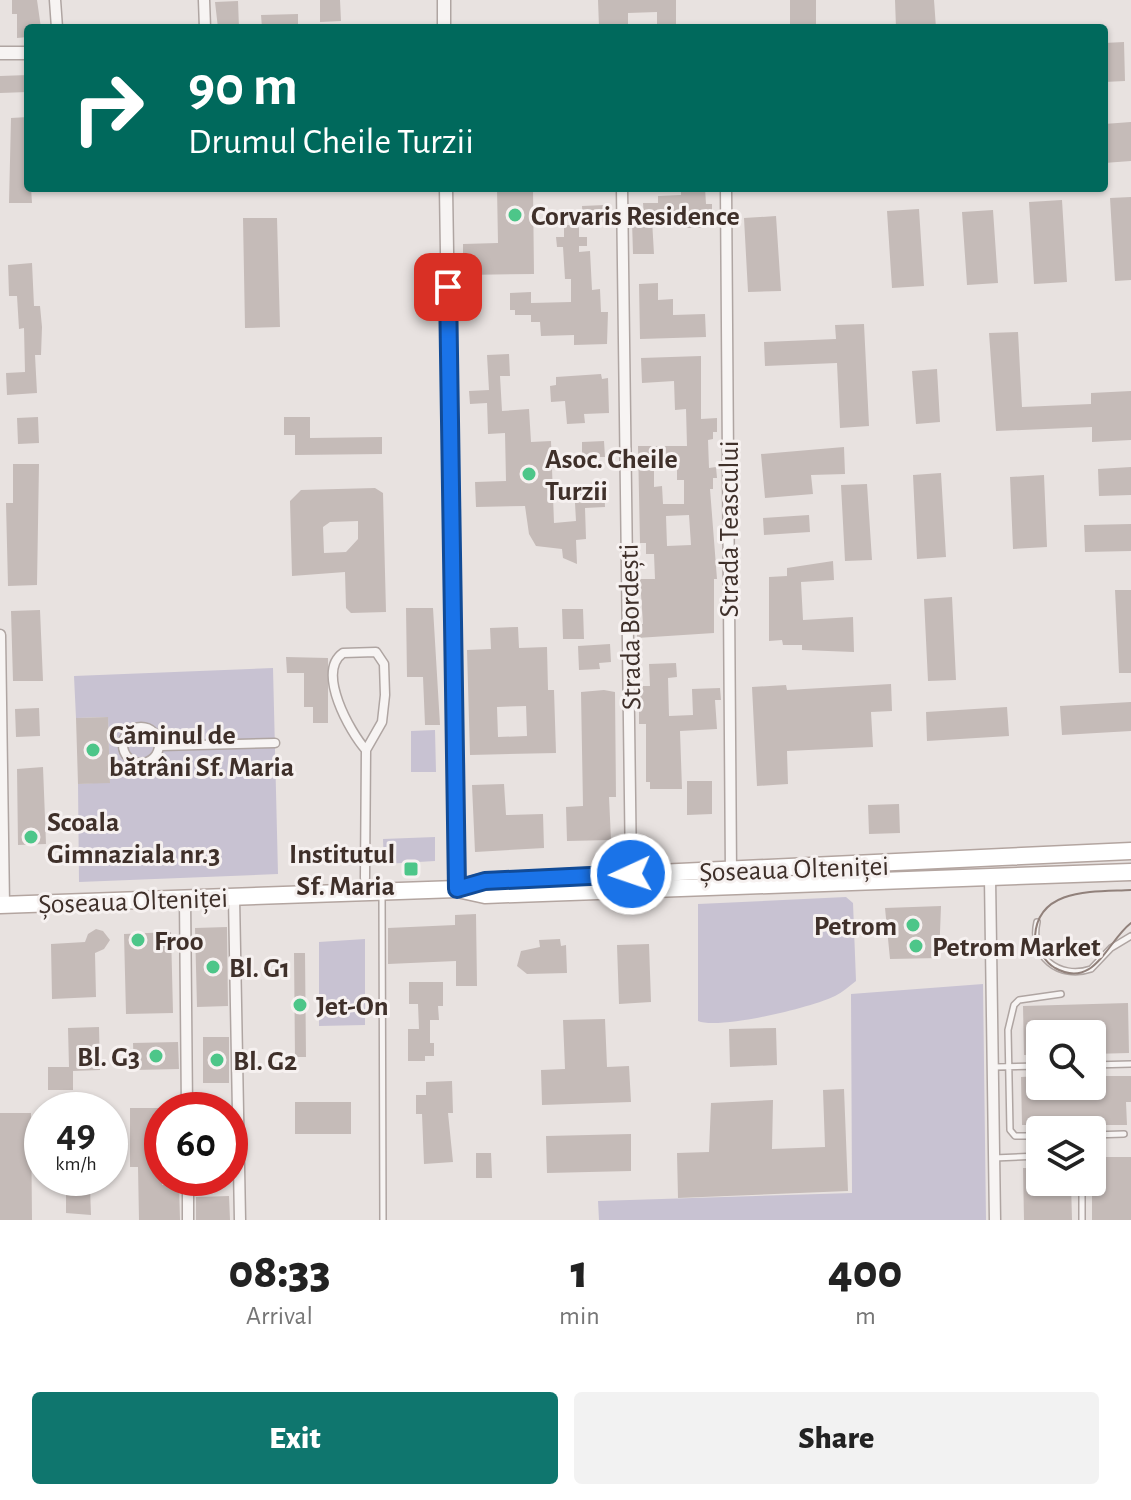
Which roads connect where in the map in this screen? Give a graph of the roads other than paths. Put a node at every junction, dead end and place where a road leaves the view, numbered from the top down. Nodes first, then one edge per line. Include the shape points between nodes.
1 (55, 0) edge
2 (204, 0) edge
3 (444, 0) edge
4 (57, 24) edge
5 (205, 24) edge
6 (444, 24) edge
7 (0, 53) edge
8 (24, 53) edge
9 (446, 192) edge
10 (622, 192) edge
11 (726, 192) edge
12 (0, 635) edge
13 (275, 743) dead end
14 (160, 746) junction
15 (366, 750) junction
16 (1131, 851) edge
17 (731, 870) junction
18 (1131, 872) edge
19 (631, 874) junction
20 (365, 878) dead end
21 (990, 878) junction
22 (732, 888) junction
23 (457, 889) junction
24 (382, 892) junction
25 (234, 897) junction
26 (185, 899) junction
27 (2, 905) edge
28 (1037, 922) dead end
29 (1131, 936) edge
30 (1061, 994) dead end
31 (1131, 1064) edge
32 (1106, 1065) edge
33 (1026, 1066) edge
34 (993, 1067) junction
35 (1009, 1067) junction
36 (187, 1092) edge
37 (1124, 1134) dead end
38 (1106, 1135) edge
39 (1026, 1136) edge
40 (1026, 1157) edge
41 (994, 1158) junction
42 (188, 1196) edge
43 (1082, 1196) edge
44 (188, 1220) edge
45 (240, 1220) edge
46 (383, 1220) edge
47 (995, 1220) edge
48 (1082, 1220) edge

1 - 4 street
2 - 5 street
3 - 6 street
7 - 8 street
9 - 23 street
10 - 19 street, Strada Bordești
11 - 17 street, Strada Teascului
12 - 27 street
13 - 14 street
14 - 14 street via 145,763 132,761 123,746 126,735 142,727 157,735
15 - 15 street via 382,722 384,664 376,652 343,653 334,667 336,696
15 - 20 street
16 - 17 main road, Șoseaua Olteniței
17 - 19 main road, Șoseaua Olteniței
17 - 22 street, Strada Teascului
18 - 21 main road, Șoseaua Olteniței
19 - 23 main road, Șoseaua Olteniței via 485,881
21 - 22 main road, Șoseaua Olteniței
21 - 34 street
22 - 23 main road, Șoseaua Olteniței via 485,895
23 - 24 main road, Șoseaua Olteniței
24 - 25 main road, Șoseaua Olteniței
24 - 46 lane
25 - 26 main road, Șoseaua Olteniței
25 - 45 street
26 - 27 main road, Șoseaua Olteniței
26 - 36 street
28 - 29 lane via 1040,952 1063,971 1091,969
30 - 35 lane via 1031,996 1014,1005
31 - 32 lane
33 - 35 lane
34 - 35 lane
34 - 41 street
35 - 39 lane via 1010,1130
37 - 38 lane
40 - 41 lane
41 - 47 street
42 - 44 street
43 - 48 lane

